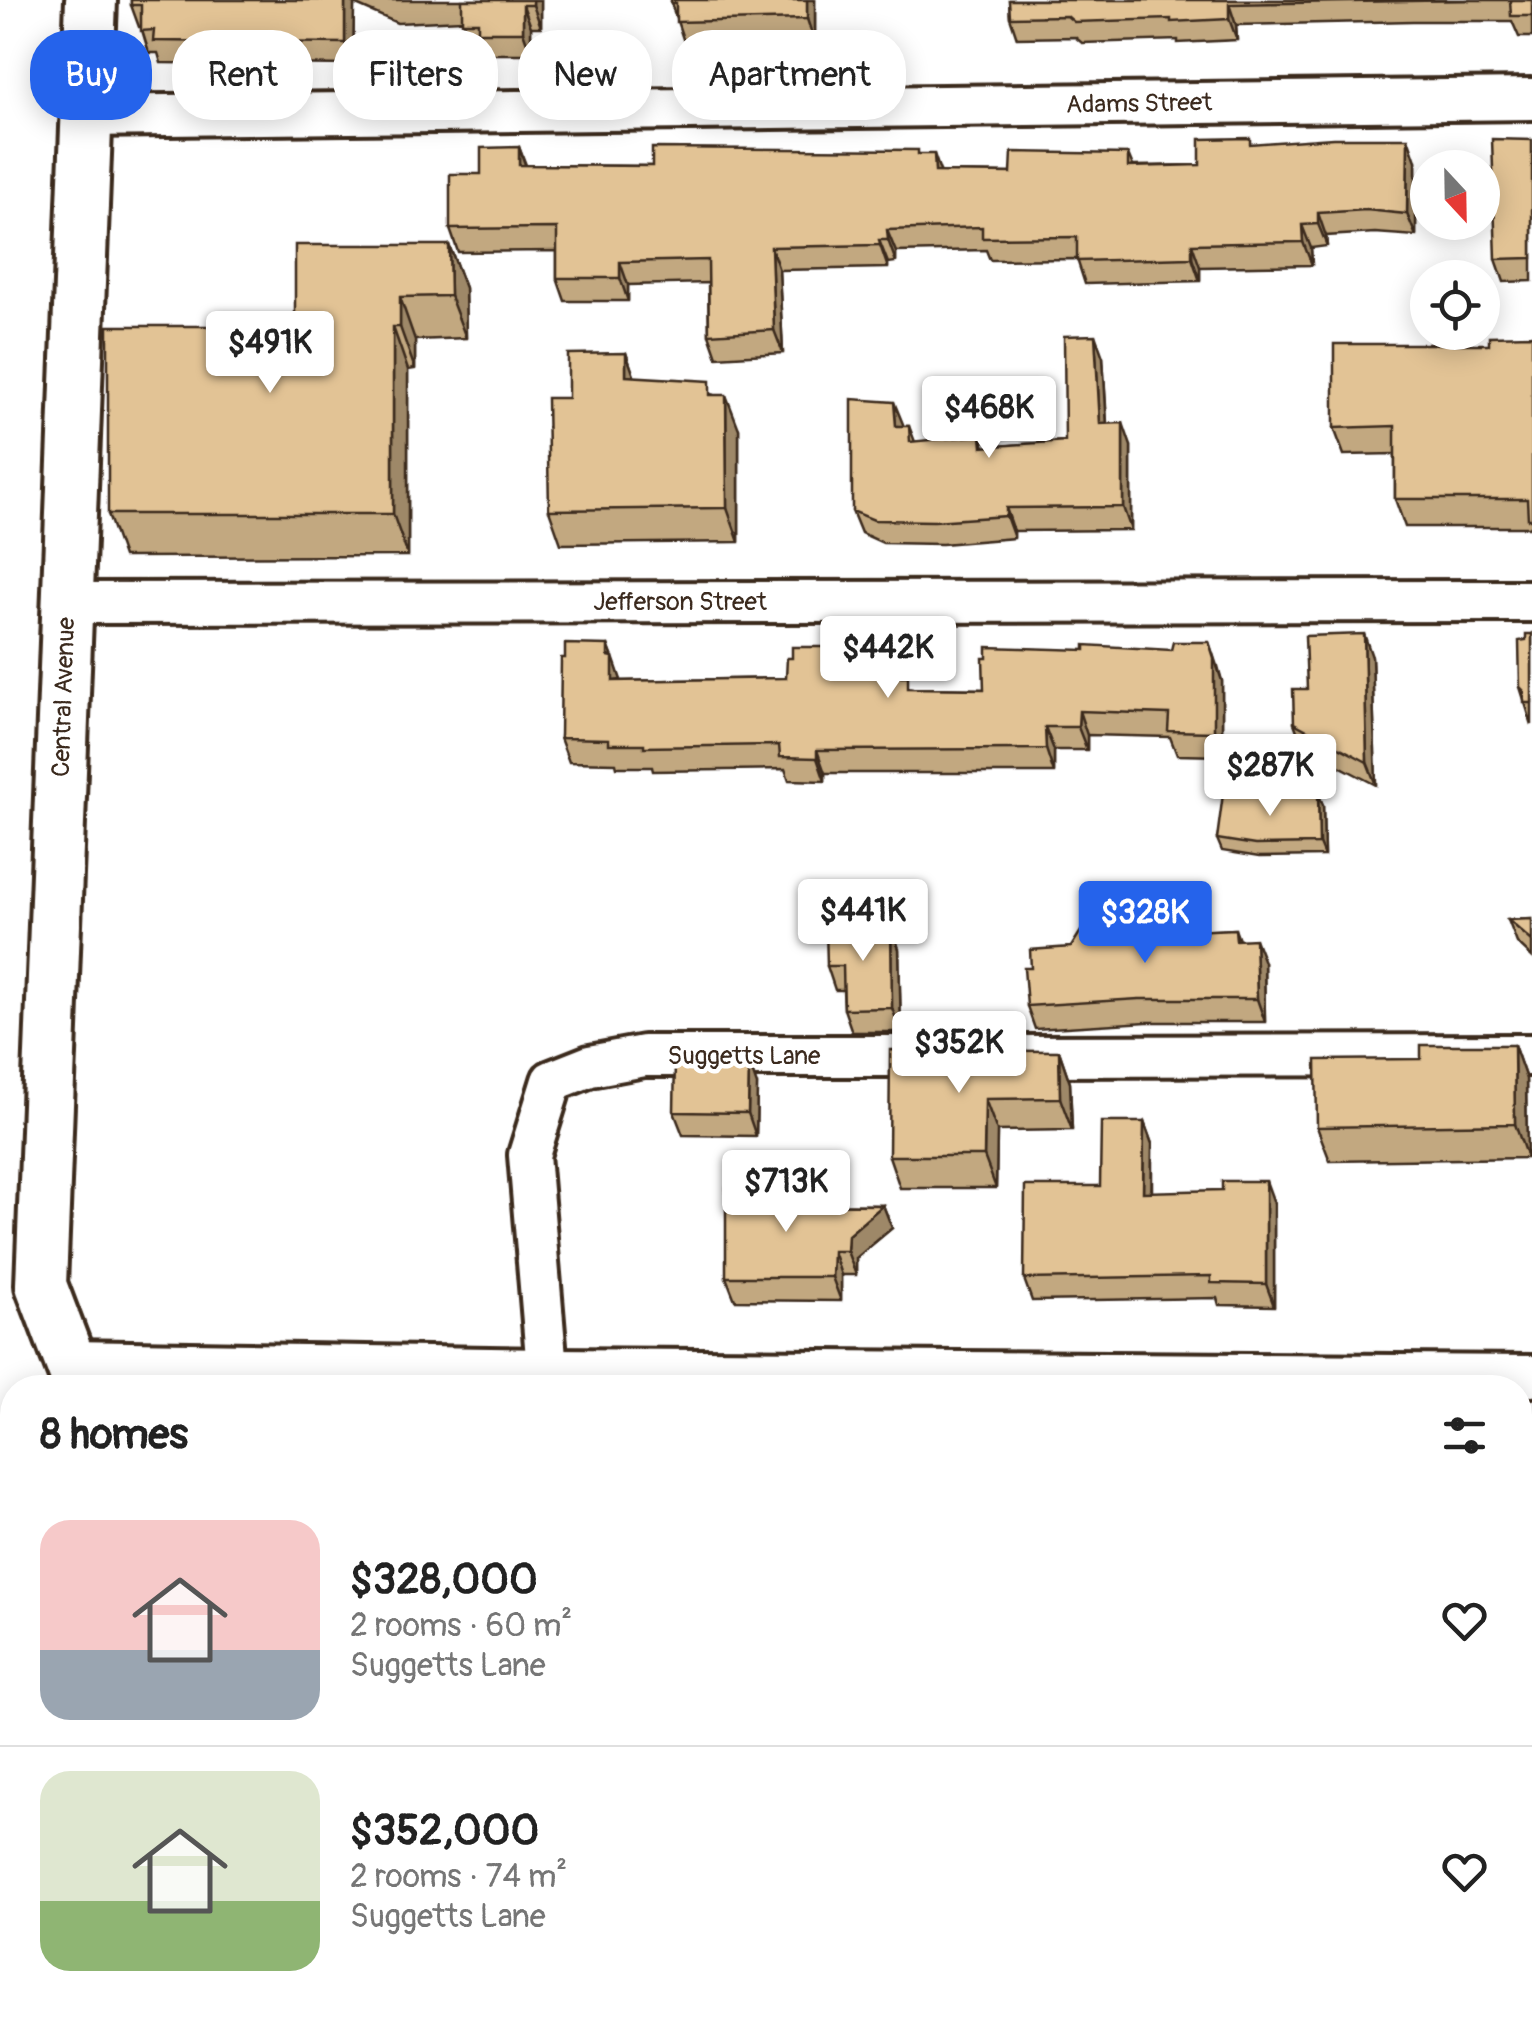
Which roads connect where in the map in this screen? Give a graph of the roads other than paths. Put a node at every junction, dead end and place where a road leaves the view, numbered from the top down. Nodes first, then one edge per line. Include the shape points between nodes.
1 (90, 0) edge
2 (89, 30) edge
3 (1532, 99) edge
4 (152, 115) edge
5 (86, 120) edge
6 (1532, 602) edge
7 (68, 603) junction
8 (1532, 1056) edge
9 (548, 1369) junction
10 (74, 1374) edge
11 (1391, 1375) edge

1 - 2 street, Central Avenue
3 - 4 street, Adams Street
5 - 7 street, Central Avenue
6 - 7 street, Jefferson Street
7 - 10 street, Central Avenue via 42,1285
8 - 9 street, Suggetts Lane via 664,1056 590,1066 552,1081 528,1155
9 - 10 street
9 - 11 street

